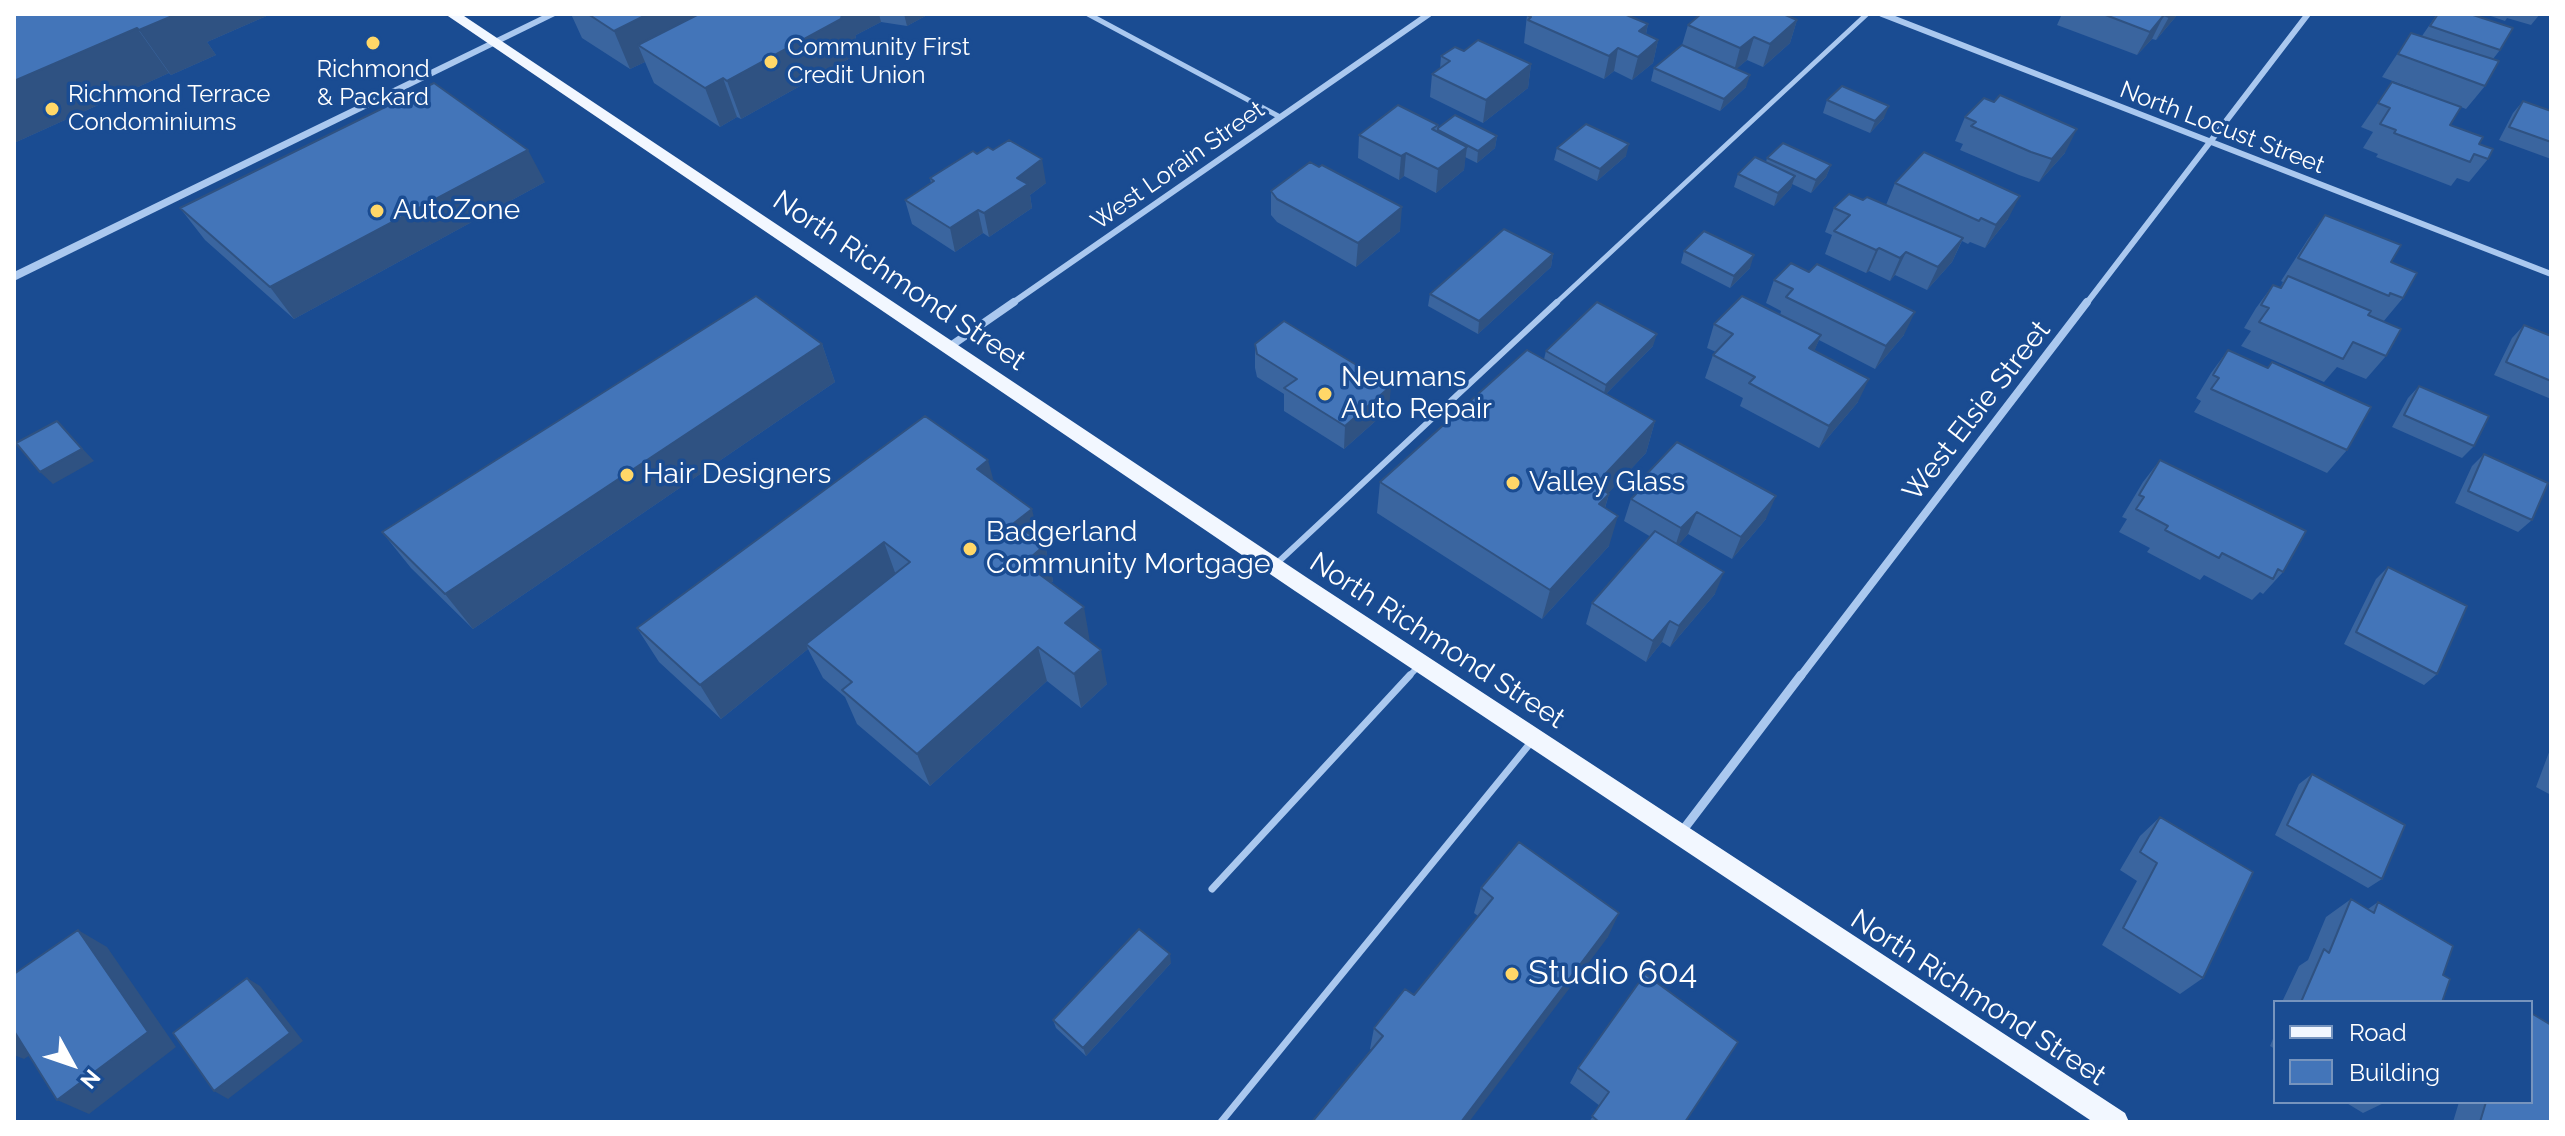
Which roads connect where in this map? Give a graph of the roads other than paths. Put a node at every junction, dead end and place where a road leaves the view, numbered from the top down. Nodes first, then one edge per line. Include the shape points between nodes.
1 (452, 14) edge
2 (554, 14) edge
3 (1088, 14) edge
4 (1429, 14) edge
5 (1867, 14) edge
6 (1882, 14) edge
7 (2308, 14) edge
8 (495, 42) junction
9 (1280, 117) junction
10 (2210, 143) junction
11 (2551, 274) edge
12 (14, 277) edge
13 (949, 347) junction
14 (1274, 566) junction
15 (1421, 664) junction
16 (1534, 739) junction
17 (1680, 835) junction
18 (1212, 889) dead end
19 (1221, 1122) edge
20 (2116, 1122) edge

1 - 8 main road, North Richmond Street
2 - 8 street
3 - 9 lane
4 - 9 street, West Lorain Street
5 - 14 lane
6 - 10 street, North Locust Street
7 - 10 street, West Elsie Street
8 - 12 street
8 - 13 main road, North Richmond Street
9 - 13 street, West Lorain Street
10 - 11 street, North Locust Street
10 - 17 street, West Elsie Street
13 - 14 main road, North Richmond Street
14 - 15 main road, North Richmond Street
15 - 16 main road, North Richmond Street
15 - 18 lane
16 - 17 main road, North Richmond Street
16 - 19 lane
17 - 20 main road, North Richmond Street

